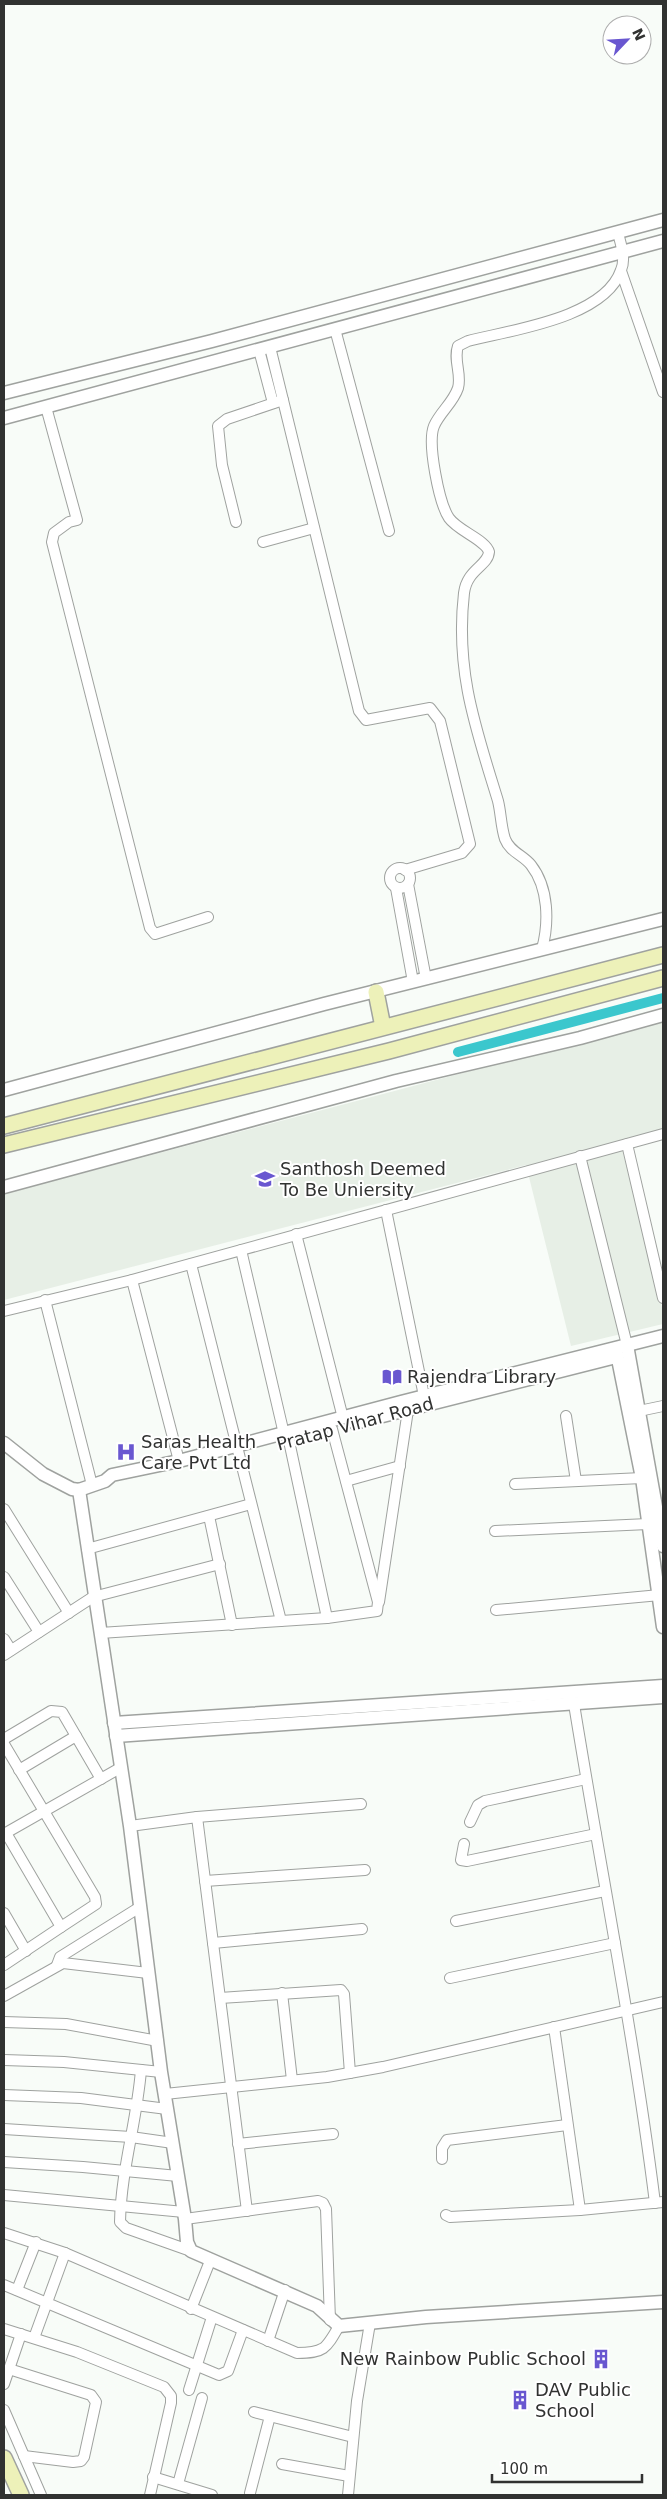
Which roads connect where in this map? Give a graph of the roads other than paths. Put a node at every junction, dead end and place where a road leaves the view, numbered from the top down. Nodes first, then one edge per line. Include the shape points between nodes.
1 (663, 220) edge
2 (618, 232) junction
3 (663, 241) edge
4 (623, 252) junction
5 (621, 270) junction
6 (335, 329) junction
7 (264, 348) junction
8 (663, 392) edge
9 (4, 393) edge
10 (278, 402) junction
11 (46, 407) junction
12 (4, 418) edge
13 (236, 522) dead end
14 (314, 528) junction
15 (389, 531) dead end
16 (263, 542) dead end
17 (405, 870) junction
18 (408, 884) junction
19 (396, 888) junction
20 (208, 917) dead end
21 (663, 919) edge
22 (542, 950) junction
23 (663, 955) edge
24 (663, 978) edge
25 (426, 979) junction
26 (413, 982) junction
27 (376, 992) junction
28 (663, 1015) edge
29 (383, 1027) junction
30 (4, 1090) edge
31 (4, 1126) edge
32 (663, 1134) edge
33 (627, 1144) junction
34 (4, 1145) edge
35 (580, 1156) junction
36 (4, 1187) edge
37 (386, 1210) junction
38 (296, 1234) junction
39 (241, 1250) junction
40 (191, 1264) junction
41 (132, 1280) junction
42 (663, 1298) edge
43 (45, 1300) junction
44 (4, 1311) edge
45 (663, 1336) edge
46 (663, 1344) edge
47 (623, 1351) junction
48 (508, 1379) junction
49 (424, 1396) junction
50 (663, 1406) edge
51 (408, 1410) junction
52 (639, 1411) junction
53 (566, 1416) dead end
54 (342, 1418) junction
55 (332, 1429) junction
56 (4, 1434) edge
57 (287, 1438) junction
58 (4, 1443) edge
59 (238, 1450) junction
60 (179, 1461) junction
61 (400, 1466) junction
62 (642, 1478) junction
63 (59, 1480) junction
64 (105, 1481) junction
65 (346, 1481) junction
66 (576, 1481) junction
67 (515, 1484) dead end
68 (92, 1485) junction
69 (79, 1490) junction
70 (251, 1504) junction
71 (4, 1509) edge
72 (209, 1516) junction
73 (648, 1524) junction
74 (495, 1531) dead end
75 (663, 1546) edge
76 (87, 1549) junction
77 (220, 1564) junction
78 (4, 1577) edge
79 (660, 1595) junction
80 (94, 1597) junction
81 (378, 1606) junction
82 (496, 1610) dead end
83 (69, 1613) junction
84 (327, 1618) junction
85 (281, 1621) junction
86 (232, 1625) junction
87 (663, 1627) edge
88 (39, 1632) junction
89 (100, 1633) junction
90 (4, 1638) edge
91 (7, 1653) edge
92 (663, 1686) edge
93 (663, 1697) edge
94 (574, 1704) junction
95 (464, 1706) junction
96 (114, 1723) junction
97 (76, 1736) junction
98 (116, 1736) junction
99 (4, 1739) edge
100 (4, 1744) edge
101 (120, 1768) junction
102 (19, 1770) junction
103 (101, 1779) junction
104 (586, 1779) junction
105 (361, 1804) dead end
106 (44, 1811) junction
107 (197, 1817) junction
108 (470, 1822) dead end
109 (130, 1826) junction
110 (5, 1834) edge
111 (596, 1834) junction
112 (464, 1844) dead end
113 (365, 1870) dead end
114 (205, 1881) junction
115 (605, 1891) junction
116 (140, 1907) junction
117 (4, 1913) edge
118 (456, 1921) dead end
119 (61, 1927) junction
120 (362, 1929) dead end
121 (212, 1943) junction
122 (615, 1943) junction
123 (26, 1951) junction
124 (4, 1965) edge
125 (57, 1965) junction
126 (148, 1973) junction
127 (450, 1978) dead end
128 (282, 1993) junction
129 (4, 1996) edge
130 (220, 1998) junction
131 (663, 2002) edge
132 (628, 2012) junction
133 (4, 2022) edge
134 (554, 2027) junction
135 (158, 2041) junction
136 (4, 2060) edge
137 (141, 2070) junction
138 (161, 2072) junction
139 (350, 2072) junction
140 (292, 2080) junction
141 (231, 2087) junction
142 (165, 2094) junction
143 (4, 2096) edge
144 (138, 2105) junction
145 (167, 2109) junction
146 (567, 2125) junction
147 (4, 2129) edge
148 (333, 2134) dead end
149 (131, 2137) junction
150 (173, 2143) junction
151 (238, 2144) junction
152 (442, 2159) dead end
153 (4, 2162) edge
154 (125, 2172) junction
155 (178, 2176) junction
156 (4, 2195) edge
157 (659, 2202) edge
158 (121, 2206) junction
159 (580, 2210) junction
160 (247, 2211) junction
161 (446, 2215) dead end
162 (185, 2216) junction
163 (4, 2233) edge
164 (36, 2242) junction
165 (191, 2251) junction
166 (65, 2253) junction
167 (210, 2261) junction
168 (4, 2285) edge
169 (17, 2290) junction
170 (285, 2290) junction
171 (46, 2302) junction
172 (663, 2302) edge
173 (191, 2309) junction
174 (212, 2317) junction
175 (335, 2323) junction
176 (370, 2323) junction
177 (4, 2329) edge
178 (243, 2330) junction
179 (21, 2334) junction
180 (34, 2338) junction
181 (268, 2341) junction
182 (196, 2364) junction
183 (9, 2369) junction
184 (4, 2384) edge
185 (189, 2390) dead end
186 (202, 2398) dead end
187 (4, 2410) edge
188 (254, 2412) dead end
189 (270, 2416) junction
190 (353, 2437) junction
191 (24, 2456) junction
192 (4, 2458) edge
193 (282, 2464) dead end
194 (349, 2476) junction
195 (153, 2477) junction
196 (178, 2484) junction
197 (250, 2493) dead end
198 (20, 2495) edge
199 (41, 2495) edge
200 (150, 2495) edge
201 (212, 2495) edge
202 (348, 2495) edge

1 - 2 street
2 - 4 street
2 - 9 street
3 - 4 street
4 - 5 street
4 - 6 street
5 - 8 street
5 - 22 street via 608,292 580,308 538,324 461,344 456,351 459,386 432,432 444,509 452,522 485,545 489,552 466,584 462,641 465,684 506,839 513,851 532,866 540,884 547,914
6 - 7 street
6 - 15 street
7 - 10 street
7 - 11 street
10 - 13 street via 227,419 218,426 222,465
10 - 14 street
11 - 12 street
11 - 20 street via 76,520 54,532 52,542 150,928 154,934
14 - 16 street
14 - 17 street via 359,711 366,720 430,708 440,721 470,844 462,853
17 - 18 street via 410,878
17 - 19 street via 398,868 391,874 390,880
18 - 19 street
18 - 25 street
19 - 26 street
21 - 22 street
22 - 25 street
23 - 29 main road
24 - 34 main road via 389,1051
25 - 26 street
26 - 27 street
27 - 29 main road
27 - 30 street
28 - 36 street via 396,1081
29 - 31 main road
32 - 33 street
33 - 35 street
33 - 42 street
35 - 37 street
35 - 47 street
37 - 38 street
37 - 49 street
38 - 39 street
38 - 54 street
39 - 40 street
39 - 57 street
40 - 41 street
40 - 59 street
41 - 43 street
41 - 60 street
43 - 44 street
43 - 68 street
45 - 47 street, Pratap Vihar Road
46 - 47 street, Pratap Vihar Road
47 - 48 street, Pratap Vihar Road
47 - 52 street
47 - 62 street
48 - 49 street, Pratap Vihar Road
48 - 51 street, Pratap Vihar Road
49 - 54 street, Pratap Vihar Road
50 - 52 street
51 - 55 street, Pratap Vihar Road
51 - 61 street
52 - 75 street
53 - 66 street
54 - 57 street, Pratap Vihar Road
55 - 57 street, Pratap Vihar Road
55 - 65 street
56 - 63 street
57 - 59 street, Pratap Vihar Road
57 - 84 street
58 - 63 street via 43,1474
59 - 60 street, Pratap Vihar Road
59 - 64 street, Pratap Vihar Road via 115,1483
59 - 70 street
60 - 64 street, Pratap Vihar Road via 112,1475
61 - 65 street
61 - 81 street
62 - 66 street
62 - 73 street
63 - 69 street
64 - 68 street, Pratap Vihar Road
65 - 81 street
66 - 67 street
68 - 69 street, Pratap Vihar Road
69 - 76 street
70 - 72 street
70 - 85 street
71 - 83 street
72 - 76 street
72 - 77 street
73 - 74 street
73 - 79 street
76 - 80 street
77 - 80 street
77 - 86 street
78 - 88 street
79 - 82 street
79 - 87 street
80 - 83 street
80 - 89 street
81 - 84 street via 372,1613
83 - 88 street
84 - 85 street
85 - 86 street
86 - 89 street
88 - 91 street
89 - 96 street
90 - 91 street
92 - 95 street
93 - 94 street
94 - 95 street
94 - 104 street
95 - 96 street
95 - 98 street
96 - 98 street
97 - 99 street via 62,1712 57,1710
97 - 102 street
97 - 103 street
98 - 101 street
100 - 102 street
101 - 103 street
101 - 109 street
102 - 106 street
103 - 106 street
104 - 108 street via 485,1801 478,1805
104 - 111 street
105 - 107 street
106 - 110 street
106 - 119 street via 96,1900 94,1906
107 - 109 street
107 - 114 street
109 - 116 street
110 - 119 street
111 - 112 street via 466,1862 461,1860
111 - 115 street
113 - 114 street
114 - 121 street
115 - 118 street
115 - 122 street
116 - 125 street via 60,1957
116 - 126 street
117 - 123 street
119 - 123 street
120 - 121 street
121 - 130 street
122 - 127 street
122 - 132 street
123 - 124 street
125 - 126 street via 72,1963
125 - 129 street
126 - 135 street
128 - 130 street
128 - 139 street via 341,1990 344,1994
128 - 140 street
130 - 141 street
131 - 132 street
132 - 134 street
132 - 157 street
133 - 135 street via 66,2024
134 - 139 street
134 - 146 street
135 - 138 street
136 - 137 street
137 - 138 street
137 - 144 street
138 - 142 street
139 - 140 street
140 - 141 street
141 - 142 street
141 - 151 street
142 - 145 street
143 - 144 street via 81,2098
144 - 145 street
144 - 149 street
145 - 150 street
146 - 152 street via 446,2140
146 - 159 street
147 - 149 street
148 - 151 street
149 - 150 street
149 - 154 street
150 - 155 street
151 - 160 street
153 - 154 street
154 - 155 street
154 - 158 street
155 - 162 street
156 - 158 street
157 - 159 street
158 - 162 street
158 - 165 street via 122,2226
159 - 161 street
160 - 162 street
160 - 175 street via 323,2203
162 - 165 street
163 - 164 street
164 - 166 street
164 - 169 street
165 - 167 street
166 - 171 street
166 - 173 street
167 - 170 street
167 - 173 street
168 - 169 street
169 - 171 street
170 - 175 street via 317,2306
170 - 181 street
171 - 180 street
171 - 182 street
172 - 176 street
173 - 174 street
174 - 178 street
174 - 182 street
175 - 176 street
175 - 181 street via 328,2347 314,2353 297,2353
176 - 190 street
177 - 179 street
178 - 181 street
178 - 182 street via 225,2375
179 - 180 street
179 - 183 street
180 - 195 street via 77,2352 164,2387 169,2392 171,2403
182 - 185 street
183 - 184 street
183 - 191 street via 91,2396 96,2402 81,2461
186 - 196 street
187 - 191 street
188 - 189 street
189 - 190 street
189 - 197 street
190 - 194 street
191 - 199 street
192 - 198 main road
193 - 194 street
194 - 202 street
195 - 196 street
195 - 200 street
196 - 201 street

